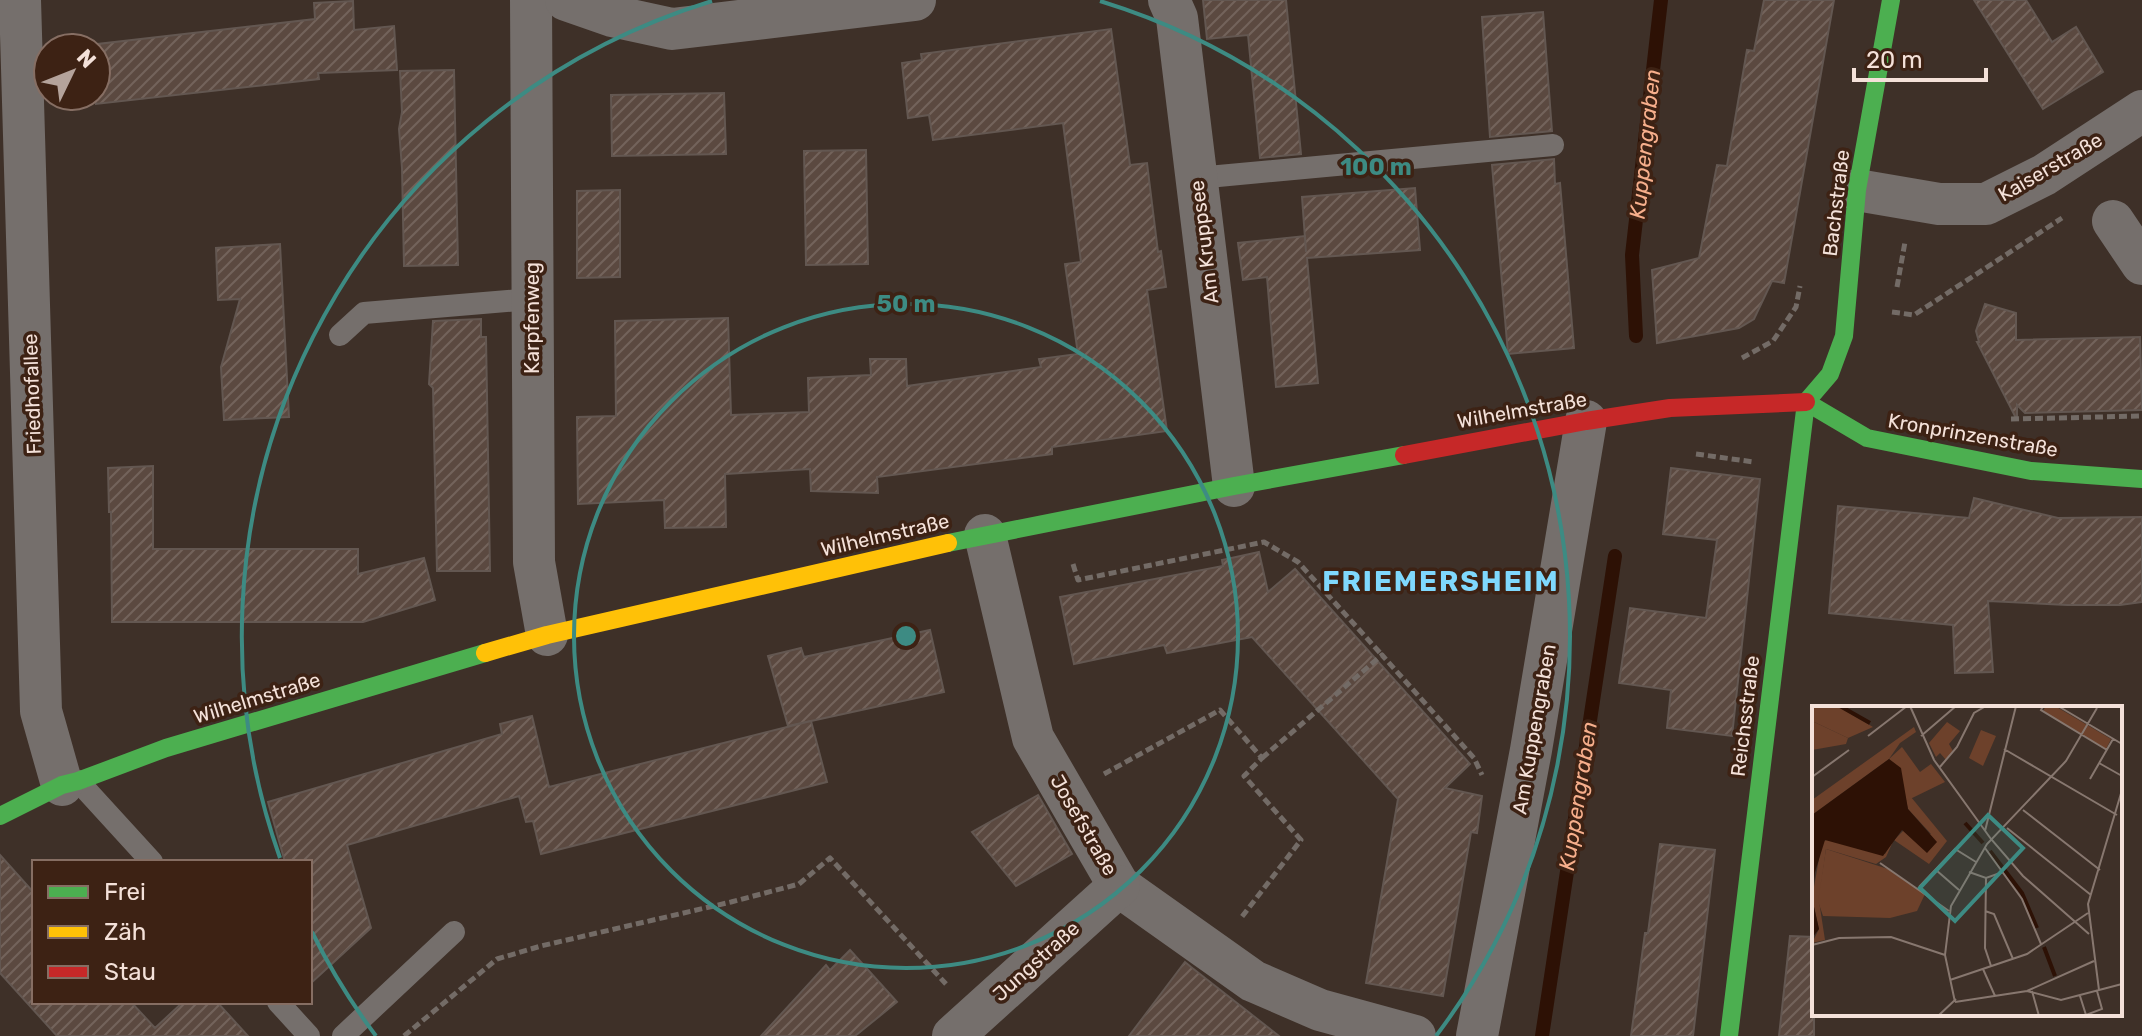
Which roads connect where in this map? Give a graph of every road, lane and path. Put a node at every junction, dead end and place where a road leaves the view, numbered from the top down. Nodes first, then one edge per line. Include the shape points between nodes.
1 (20, 0) edge
2 (531, 0) edge
3 (566, 0) edge
4 (915, 0) edge
5 (1169, 0) edge
6 (1891, 0) edge
7 (2142, 111) edge
8 (1553, 145) dead end
9 (1197, 178) junction
10 (1857, 190) junction
11 (2070, 213) dead end
12 (2113, 221) dead end
13 (2142, 264) edge
14 (1802, 280) dead end
15 (532, 299) junction
16 (1892, 312) dead end
17 (340, 335) dead end
18 (1733, 363) dead end
19 (1806, 402) junction
20 (2142, 416) edge
21 (1997, 419) dead end
22 (1586, 421) junction
23 (2142, 479) edge
24 (1234, 486) junction
25 (985, 535) junction
26 (1078, 580) dead end
27 (547, 635) junction
28 (1382, 655) junction
29 (1262, 758) junction
30 (1484, 780) dead end
31 (70, 783) junction
32 (1066, 796) junction
33 (0, 816) edge
34 (150, 860) edge
35 (1119, 886) junction
36 (454, 932) dead end
37 (1214, 954) junction
38 (280, 1004) edge
39 (964, 1026) edge
40 (309, 1036) edge
41 (343, 1036) edge
42 (404, 1036) edge
43 (1415, 1036) edge
44 (1477, 1036) edge
45 (1729, 1036) edge

1 - 31 street, Friedhofallee via 41,711
2 - 15 street, Karpfenweg
3 - 4 street via 672,29
5 - 9 street, Am Kruppsee via 1177,18
6 - 10 street, Bachstraße
7 - 10 street, Kaiserstraße via 2044,175 1986,204 1939,204
8 - 9 lane
9 - 24 street, Am Kruppsee
10 - 19 street, Bachstraße via 1844,336 1830,374
11 - 16 path via 1914,315
12 - 13 street
14 - 18 path via 1796,307 1773,341
15 - 17 lane via 364,313
15 - 27 street, Karpfenweg via 534,562
19 - 22 street, Wilhelmstraße via 1670,408
19 - 23 street, Kronprinzenstraße via 1867,438 2031,471
19 - 45 street, Reichsstraße
20 - 21 path
22 - 24 street, Wilhelmstraße
22 - 44 street, Am Kuppengraben
24 - 25 street, Wilhelmstraße
25 - 27 street, Wilhelmstraße
25 - 32 street, Josefstraße via 1033,738
26 - 28 path via 1264,542 1298,562
27 - 31 street, Wilhelmstraße via 166,748
28 - 29 path
28 - 30 path via 1474,758
29 - 32 path via 1220,710
29 - 37 path via 1244,776 1301,840
31 - 33 street, Wilhelmstraße
31 - 34 lane
32 - 35 street, Josefstraße
35 - 37 street, Josefstraße
35 - 39 street, Jungstraße
36 - 41 lane
37 - 43 street, Josefstraße via 1253,981 1320,1010
38 - 40 lane
39 - 42 path via 830,858 799,884 497,959

